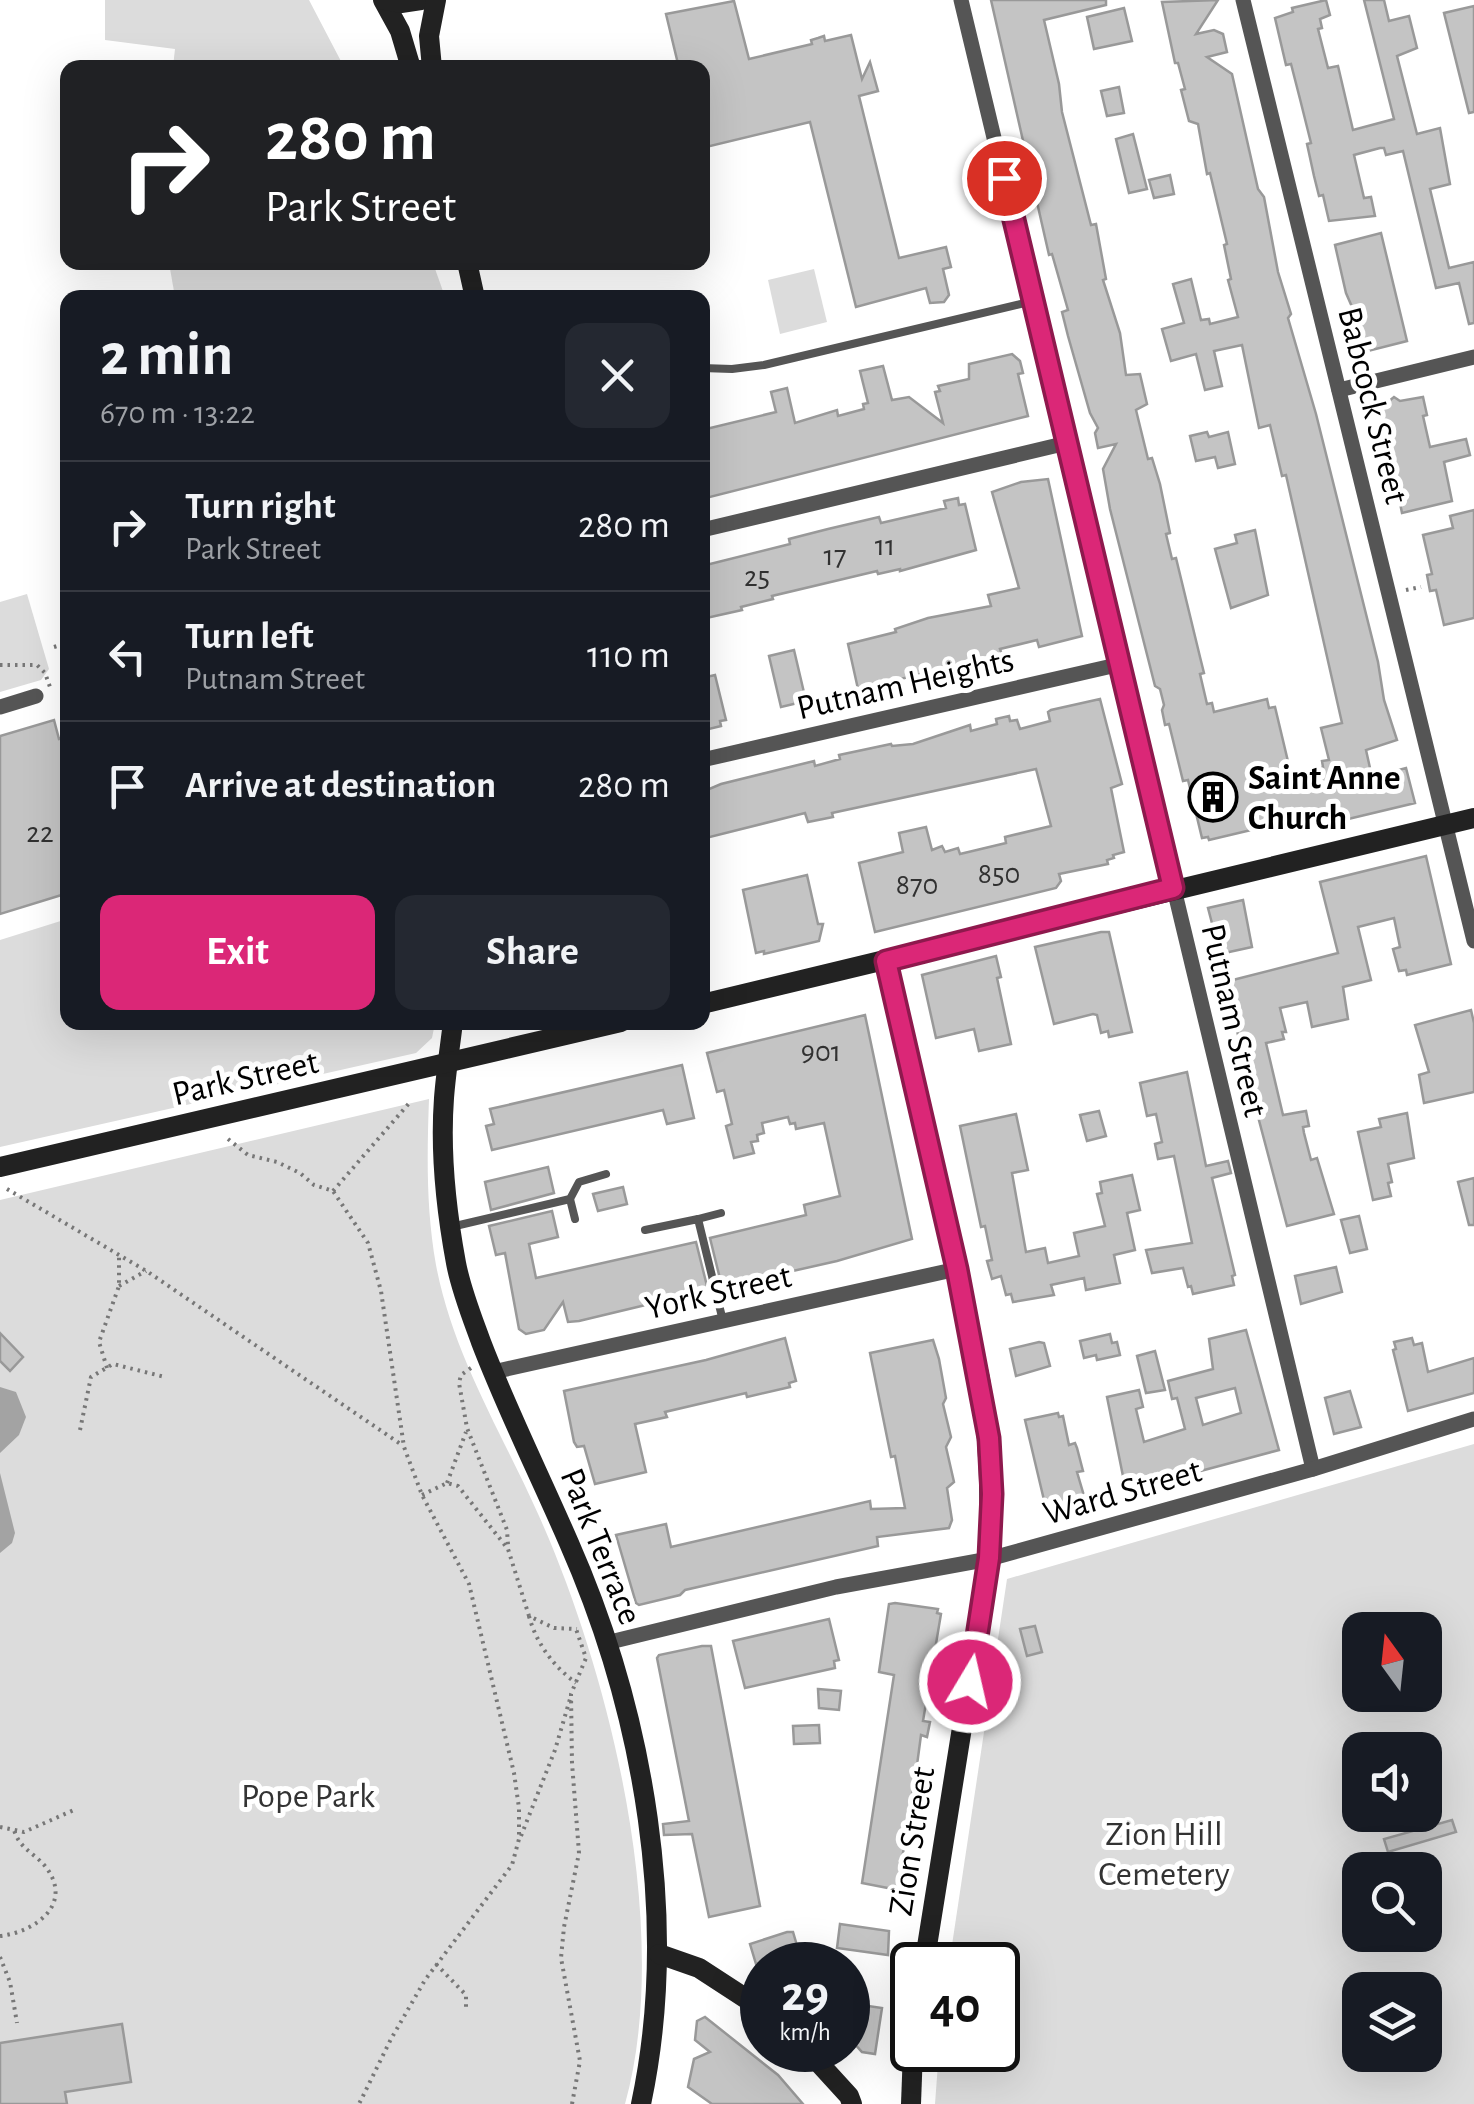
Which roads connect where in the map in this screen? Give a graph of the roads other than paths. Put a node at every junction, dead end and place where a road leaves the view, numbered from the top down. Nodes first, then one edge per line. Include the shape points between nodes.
1 (384, 0) edge
2 (421, 0) edge
3 (436, 0) edge
4 (961, 0) edge
5 (1243, 0) edge
6 (409, 60) edge
7 (431, 60) edge
8 (1033, 300) junction
9 (1474, 358) edge
10 (710, 365) edge
11 (1339, 390) junction
12 (1067, 444) junction
13 (710, 528) edge
14 (1121, 664) junction
15 (44, 694) road end
16 (0, 707) edge
17 (710, 758) edge
18 (1474, 818) edge
19 (1446, 824) junction
20 (1173, 888) junction
21 (1474, 941) edge
22 (886, 961) junction
23 (710, 1002) edge
24 (452, 1030) edge
25 (587, 1030) edge
26 (448, 1063) junction
27 (0, 1167) edge
28 (606, 1174) dead end
29 (570, 1199) junction
30 (721, 1214) dead end
31 (575, 1219) dead end
32 (698, 1219) junction
33 (451, 1227) junction
34 (646, 1230) dead end
35 (957, 1269) junction
36 (723, 1321) junction
37 (490, 1366) junction
38 (1474, 1418) edge
39 (1313, 1469) junction
40 (989, 1558) junction
41 (606, 1643) junction
42 (928, 1942) edge
43 (659, 1954) junction
44 (740, 1995) edge
45 (828, 2072) edge
46 (912, 2072) edge
47 (856, 2101) edge
48 (641, 2104) edge
49 (911, 2104) edge

1 - 2 main road
1 - 6 main road
3 - 7 main road
4 - 8 street, Putnam Street
5 - 11 street, Babcock Street
8 - 10 lane via 764,365
8 - 12 street, Putnam Street
9 - 11 street
11 - 19 street, Babcock Street
12 - 13 street
12 - 14 street, Putnam Street
14 - 17 street, Putnam Heights
14 - 20 street, Putnam Street
15 - 16 street
18 - 19 main road
19 - 20 main road
19 - 21 street, Babcock Street
20 - 22 main road
20 - 39 street, Putnam Street
22 - 23 main road
22 - 35 main road, Zion Street
24 - 26 main road, Park Terrace
25 - 26 main road, Park Street
26 - 27 main road, Park Street
26 - 33 main road, Park Terrace via 443,1143
28 - 29 lane via 580,1182
29 - 31 lane
29 - 33 lane
30 - 32 lane
32 - 34 lane
32 - 36 lane
33 - 37 main road, Park Terrace via 456,1267
35 - 36 street, York Street
35 - 40 main road, Zion Street via 989,1438
36 - 37 street, York Street
37 - 41 main road, Park Terrace
38 - 39 street, Ward Street
39 - 40 street, Ward Street
40 - 41 street, Ward Street
40 - 42 main road, Zion Street
41 - 43 main road, Park Terrace via 646,1800
43 - 44 main road via 699,1968
43 - 48 main road, Park Terrace via 656,2022
45 - 47 main road
46 - 49 main road

